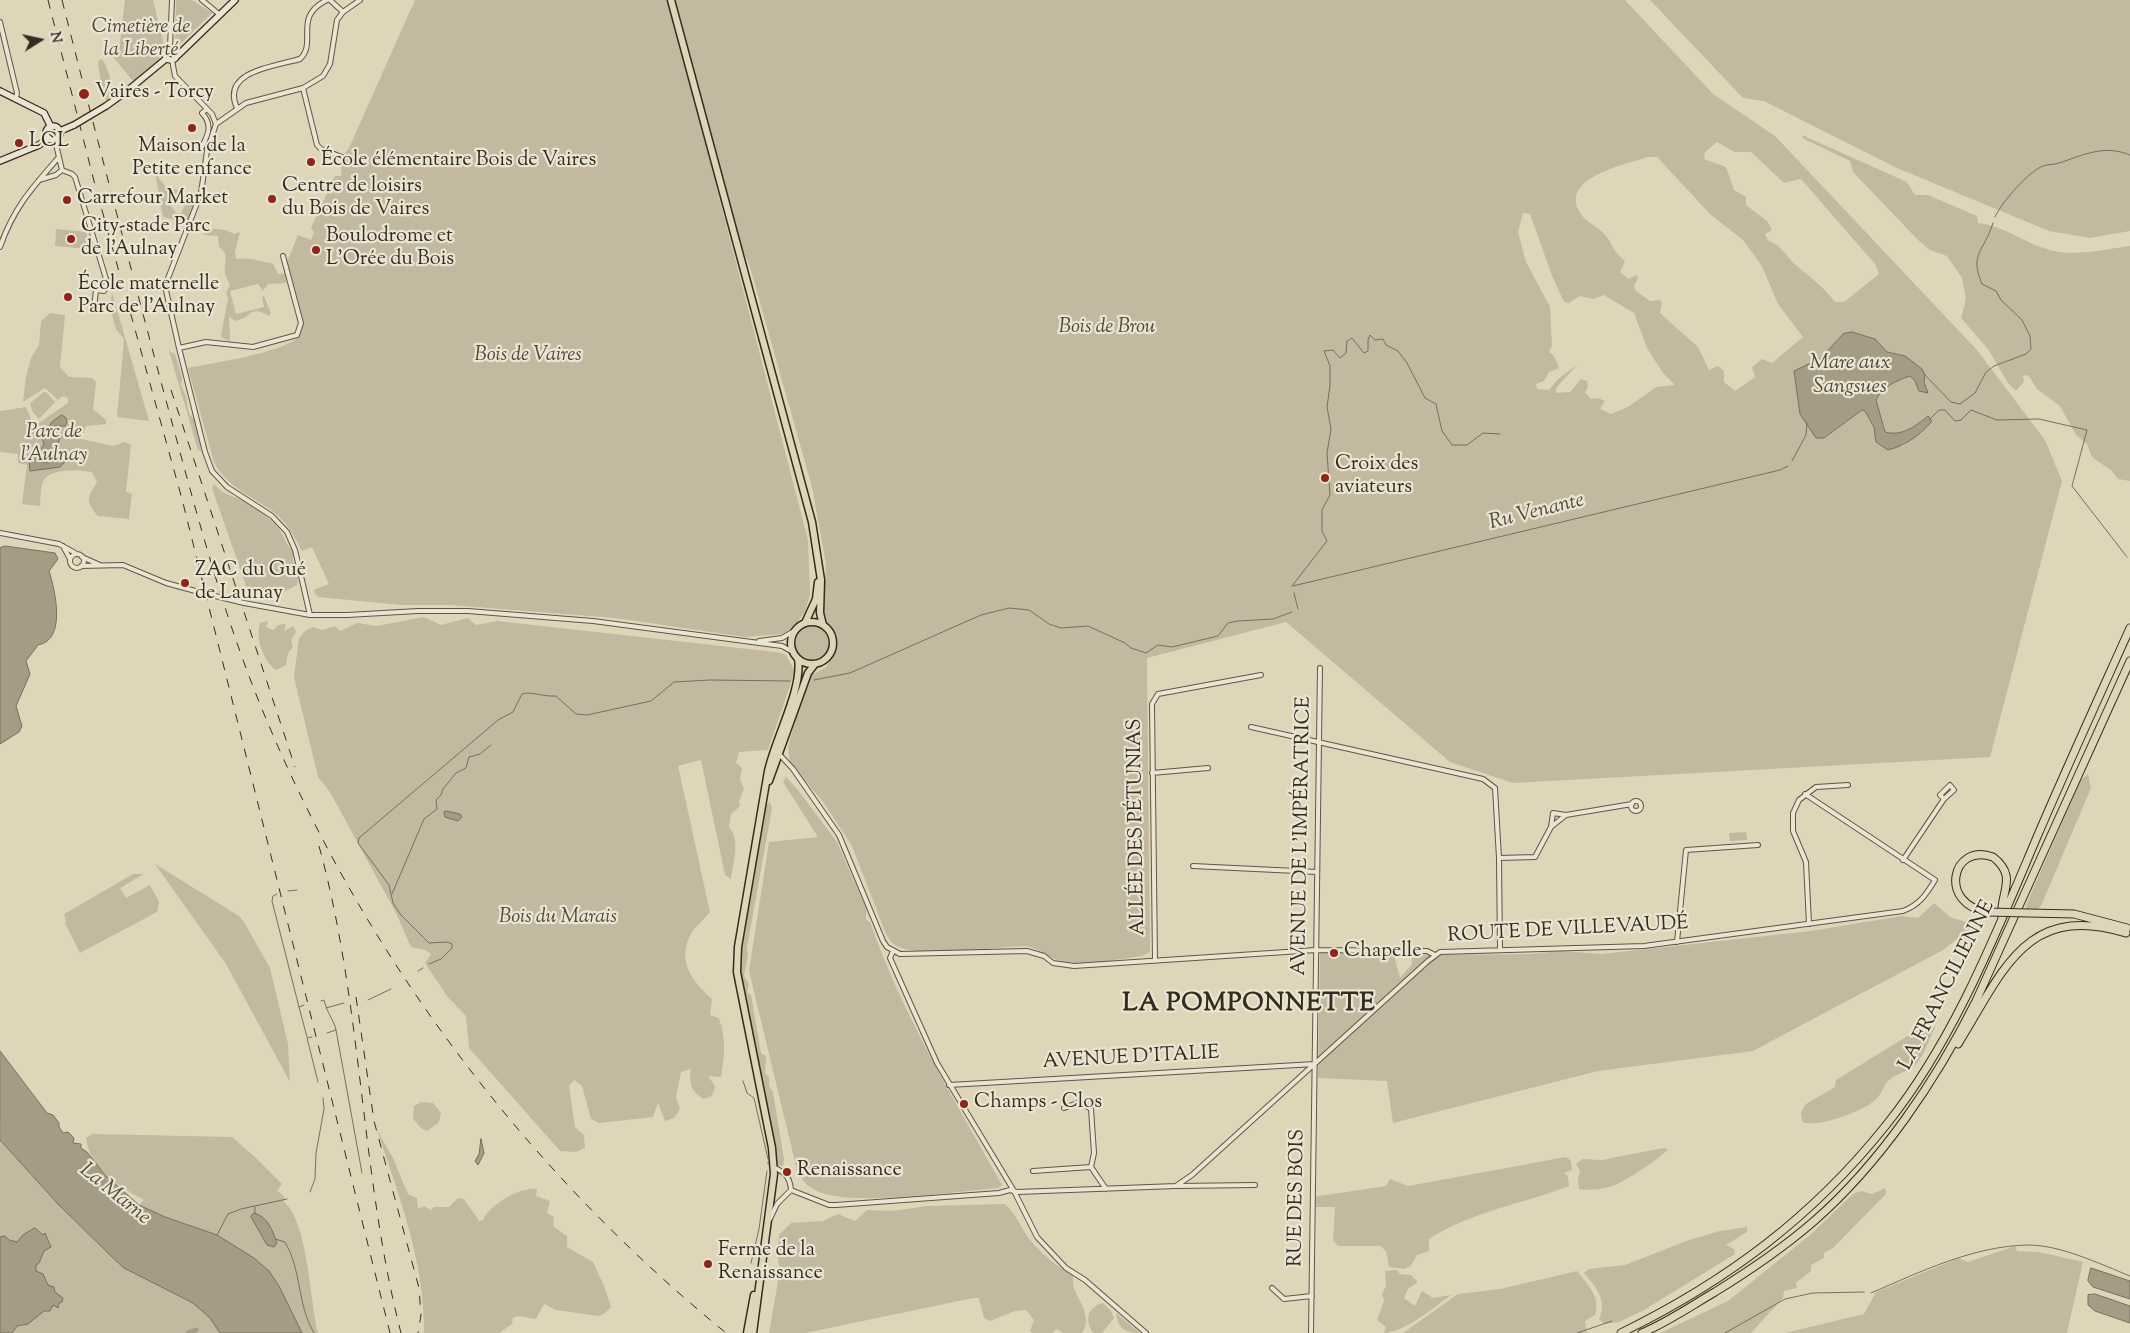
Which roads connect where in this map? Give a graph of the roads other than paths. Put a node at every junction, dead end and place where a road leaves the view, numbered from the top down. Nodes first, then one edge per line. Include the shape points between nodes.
1 (172, 0) edge
2 (202, 0) edge
3 (235, 0) edge
4 (329, 0) edge
5 (360, 0) edge
6 (671, 0) edge
7 (343, 12) junction
8 (220, 15) junction
9 (0, 22) edge
10 (175, 51) junction
11 (169, 59) junction
12 (303, 88) junction
13 (0, 90) edge
14 (16, 98) junction
15 (237, 108) junction
16 (206, 109) junction
17 (216, 124) junction
18 (51, 127) junction
19 (60, 131) junction
20 (52, 139) junction
21 (200, 149) dead end
22 (59, 156) junction
23 (342, 157) dead end
24 (0, 161) edge
25 (62, 170) junction
26 (39, 180) junction
27 (0, 247) edge
28 (283, 256) dead end
29 (94, 308) dead end
30 (179, 348) junction
31 (0, 533) edge
32 (63, 546) junction
33 (77, 554) junction
34 (82, 557) junction
35 (70, 559) junction
36 (819, 561) junction
37 (100, 565) junction
38 (81, 566) junction
39 (310, 614) junction
40 (805, 623) junction
41 (823, 625) junction
42 (2130, 628) edge
43 (794, 631) junction
44 (752, 642) junction
45 (793, 652) junction
46 (798, 659) junction
47 (2130, 661) edge
48 (815, 664) junction
49 (1320, 668) dead end
50 (1261, 675) dead end
51 (785, 717) junction
52 (1251, 727) dead end
53 (1319, 741) junction
54 (778, 754) junction
55 (1208, 768) dead end
56 (1152, 773) junction
57 (1848, 785) dead end
58 (765, 793) junction
59 (1804, 794) junction
60 (1944, 799) dead end
61 (1632, 804) dead end
62 (1566, 815) junction
63 (1551, 827) junction
64 (1758, 845) dead end
65 (1499, 858) junction
66 (1903, 860) junction
67 (1193, 866) dead end
68 (1317, 872) junction
69 (2002, 920) junction
70 (1809, 924) junction
71 (2128, 931) edge
72 (1677, 942) junction
73 (1316, 950) junction
74 (1500, 950) junction
75 (893, 951) junction
76 (1435, 955) junction
77 (1155, 961) junction
78 (1948, 1052) junction
79 (1315, 1064) junction
80 (949, 1084) junction
81 (1064, 1108) dead end
82 (773, 1167) junction
83 (1092, 1167) junction
84 (1033, 1170) dead end
85 (1256, 1185) dead end
86 (1176, 1186) junction
87 (1106, 1188) junction
88 (791, 1190) junction
89 (1014, 1191) junction
90 (765, 1246) junction
91 (1272, 1288) dead end
92 (1312, 1296) junction
93 (747, 1333) edge
94 (753, 1333) edge
95 (1146, 1333) edge
96 (1311, 1333) edge
97 (1620, 1333) edge
98 (1642, 1333) edge

1 - 10 street
2 - 8 street
3 - 8 main road
4 - 7 street
4 - 15 street via 317,6 309,17 304,56 261,69 240,80 232,95
5 - 7 street
6 - 36 main road via 812,522
7 - 12 street via 335,26 327,70 317,81
8 - 10 main road via 186,48
9 - 14 street
10 - 11 main road
10 - 11 main road via 166,51
11 - 16 street via 175,76
11 - 19 main road, bridge via 106,106
12 - 15 street
12 - 23 street via 317,145
13 - 14 main road
14 - 18 main road via 44,113
15 - 17 street
16 - 17 street
16 - 21 street via 202,113 209,121 209,129
17 - 30 street via 207,151 201,193 165,286
18 - 19 main road
18 - 20 main road via 47,132
19 - 20 main road via 60,136
20 - 22 street
20 - 24 main road
22 - 25 street
22 - 26 street
25 - 26 street
25 - 29 street via 74,177 107,282 104,291 96,290
26 - 27 street via 15,211
28 - 30 street via 300,323 297,335 253,347 213,342
30 - 39 street via 212,471 227,487 272,516 288,532
31 - 32 street
32 - 33 street
32 - 35 street
33 - 34 street
33 - 35 street
34 - 37 street
34 - 38 street
35 - 38 street via 73,566
36 - 40 main road via 816,599
36 - 41 main road
37 - 38 street
37 - 39 street, bridge via 123,565 166,583 202,593
39 - 44 street via 468,611 593,621
40 - 41 main road
40 - 43 main road
41 - 48 main road via 830,632 833,646 826,658
42 - 69 highway, LA FRANCILIENNE
43 - 44 street via 782,638
43 - 45 main road
44 - 45 street via 782,646
45 - 46 main road
46 - 48 main road
46 - 51 main road via 798,679
47 - 78 highway, LA FRANCILIENNE via 1987,978
48 - 54 main road via 808,673
49 - 53 street, AVENUE DE L'IMPÉRATRICE
50 - 56 street, ALLÉE DES PÉTUNIAS via 1158,694 1152,704
51 - 54 street
51 - 58 main road via 772,753
52 - 53 street
53 - 65 street via 1483,779 1496,791
53 - 68 street, AVENUE DE L'IMPÉRATRICE
54 - 58 main road
54 - 75 street via 793,769 839,835 883,941
55 - 56 street
56 - 77 street, ALLÉE DES PÉTUNIAS
57 - 59 street via 1816,786
58 - 82 main road via 738,947 737,972
59 - 66 street
59 - 70 street via 1795,806 1792,821 1806,862
60 - 66 street
61 - 62 street
62 - 63 street
62 - 63 street via 1554,813
63 - 65 street via 1535,857
64 - 72 street via 1686,850
65 - 74 street
66 - 70 street, ROUTE DE VILLEVAUDÉ via 1935,880 1919,903 1903,911
67 - 68 street
68 - 73 street, AVENUE DE L'IMPÉRATRICE
69 - 71 highway, bridge via 2001,908 2007,885 2005,873 1993,858 1976,855 1966,859 1959,866 1955,884 1968,905 1988,912 2029,913 2074,914
69 - 97 highway, LA FRANCILIENNE via 1931,1060 1888,1124 1839,1179 1790,1227 1745,1260 1677,1305
70 - 72 street, ROUTE DE VILLEVAUDÉ
71 - 78 highway via 2072,924 2051,929 2035,939 2013,958 1956,1047
72 - 74 street, ROUTE DE VILLEVAUDÉ via 1644,946
73 - 76 street via 1427,951
73 - 77 street
73 - 79 street, AVENUE DE L'IMPÉRATRICE
74 - 76 street, ROUTE DE VILLEVAUDÉ via 1447,951
75 - 77 street via 914,955 1026,951 1074,966
75 - 80 street via 890,958 924,1039
76 - 79 street, ROUTE DE VILLEVAUDÉ
78 - 98 highway, LA FRANCILIENNE via 1890,1137 1849,1188 1814,1222 1725,1286
79 - 80 street, AVENUE D'ITALIE
79 - 86 street, ROUTE DE VILLEVAUDÉ
79 - 92 street, RUE DES BOIS
80 - 89 street
81 - 83 street via 1080,1102 1092,1110
82 - 88 street via 786,1174
82 - 90 main road
82 - 93 main road
83 - 84 street
83 - 87 street
85 - 86 street
86 - 87 street
87 - 89 street
88 - 89 street via 829,1205
88 - 90 street via 773,1211
89 - 95 street via 1037,1236 1060,1262
90 - 94 main road
91 - 92 street via 1284,1299
92 - 96 street, RUE DES BOIS

